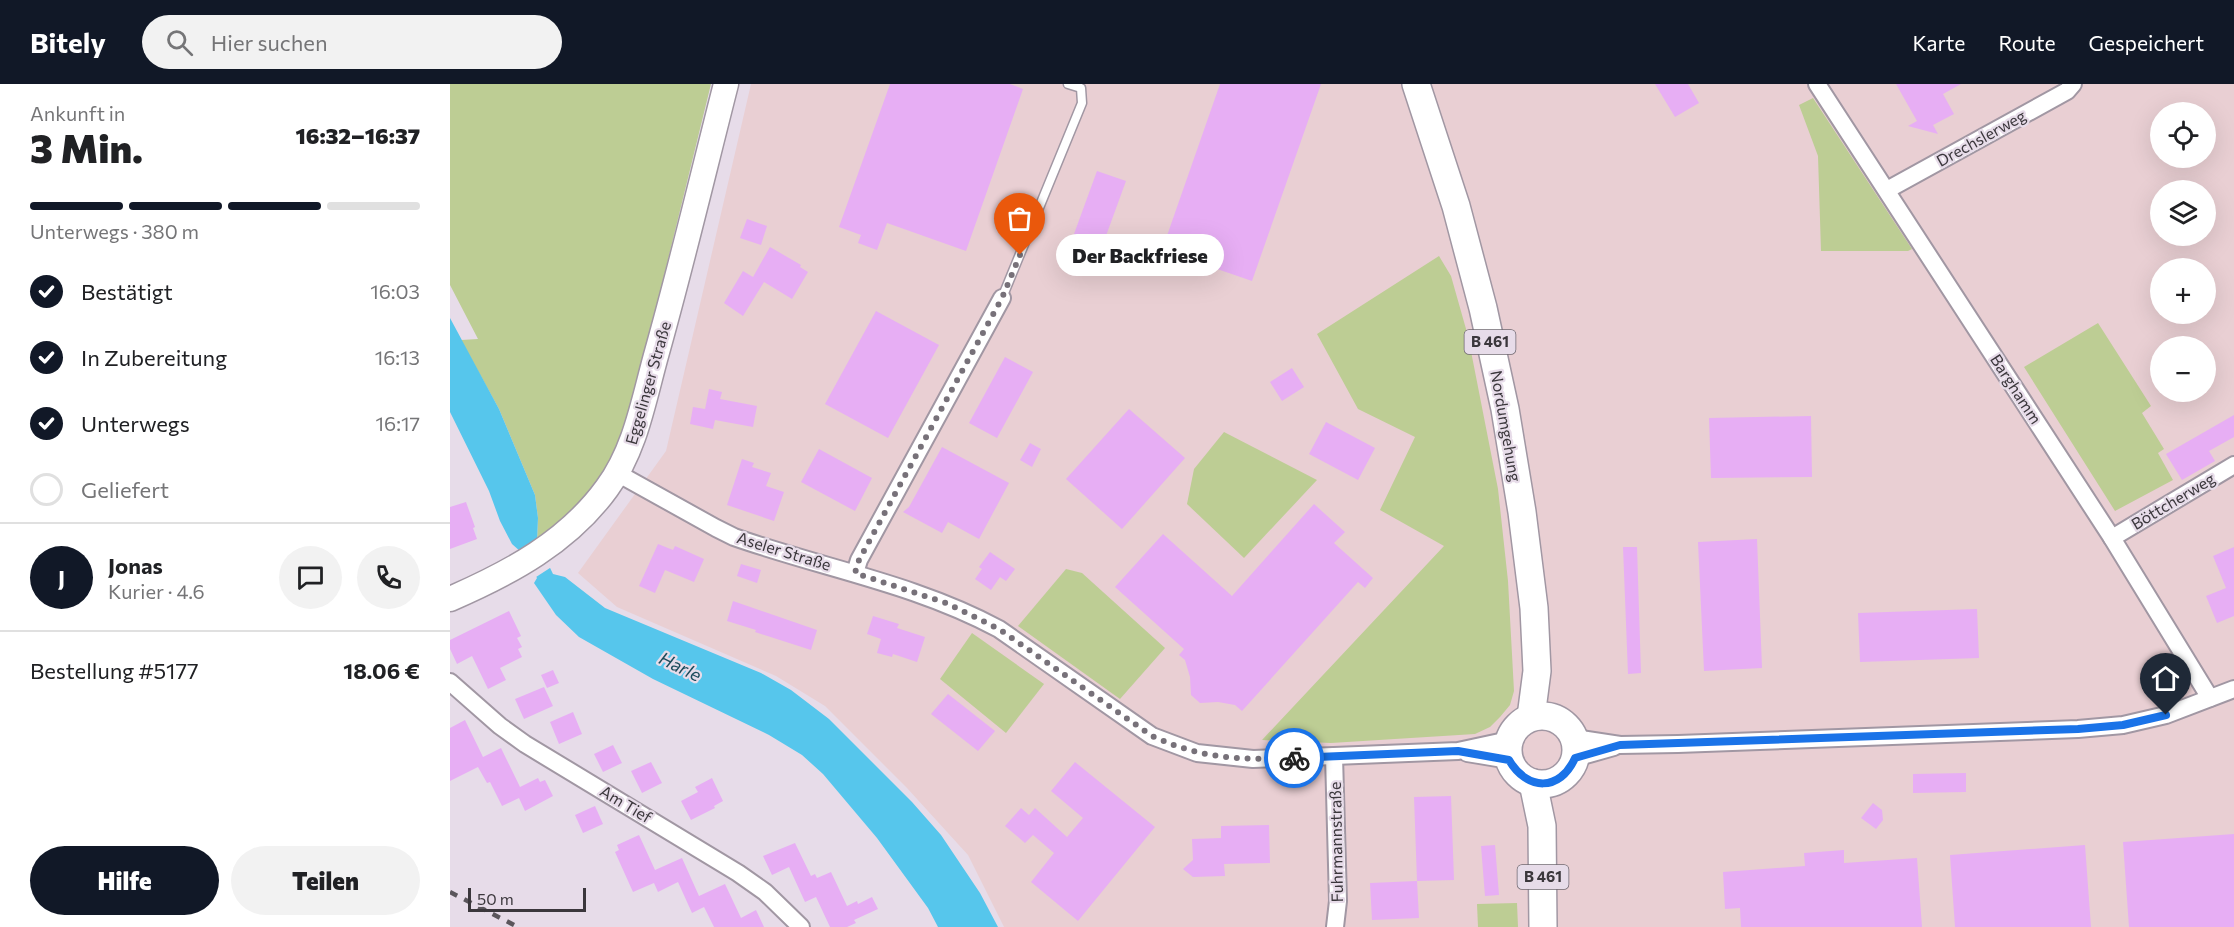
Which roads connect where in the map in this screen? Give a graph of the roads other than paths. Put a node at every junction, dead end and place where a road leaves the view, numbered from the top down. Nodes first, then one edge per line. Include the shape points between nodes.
1 (726, 84) edge
2 (1068, 84) edge
3 (1416, 84) edge
4 (1817, 84) edge
5 (2073, 84) edge
6 (1887, 190) junction
7 (1002, 298) joint
8 (2234, 465) edge
9 (618, 472) junction
10 (2112, 538) junction
11 (855, 573) junction
12 (450, 599) edge
13 (450, 682) edge
14 (2234, 688) edge
15 (2210, 698) junction
16 (1542, 717) junction
17 (1574, 748) junction
18 (1509, 750) junction
19 (1334, 756) junction
20 (1545, 782) junction
21 (801, 927) edge
22 (1335, 927) edge
23 (1543, 927) edge

1 - 9 street, Eggelinger Straße via 678,277 633,438
2 - 7 lane via 1081,88 1082,103
3 - 16 main road, Nordumgehung / B 461 via 1456,206 1505,409 1534,608
4 - 6 street, Barghamm
5 - 6 street, Drechslerweg via 2067,91
6 - 10 street, Barghamm
7 - 11 street
8 - 10 street, Böttcherweg
9 - 11 street, Aseler Straße via 734,537
9 - 12 street, Eggelinger Straße via 580,520 549,546
10 - 15 street, Barghamm
11 - 19 street, Aseler Straße via 974,615 1152,736 1173,746 1234,758
13 - 21 street, Am Tief via 525,744 738,873 765,892
14 - 15 street
15 - 17 street via 2166,715 2123,725 2078,729
16 - 17 main road via 1569,729
16 - 18 main road via 1521,722 1514,730
17 - 20 main road via 1565,775
18 - 19 street, Aseler Straße
18 - 20 main road via 1515,771 1523,778
19 - 22 street, Fuhrmannstraße via 1338,901
20 - 23 main road, B 461

